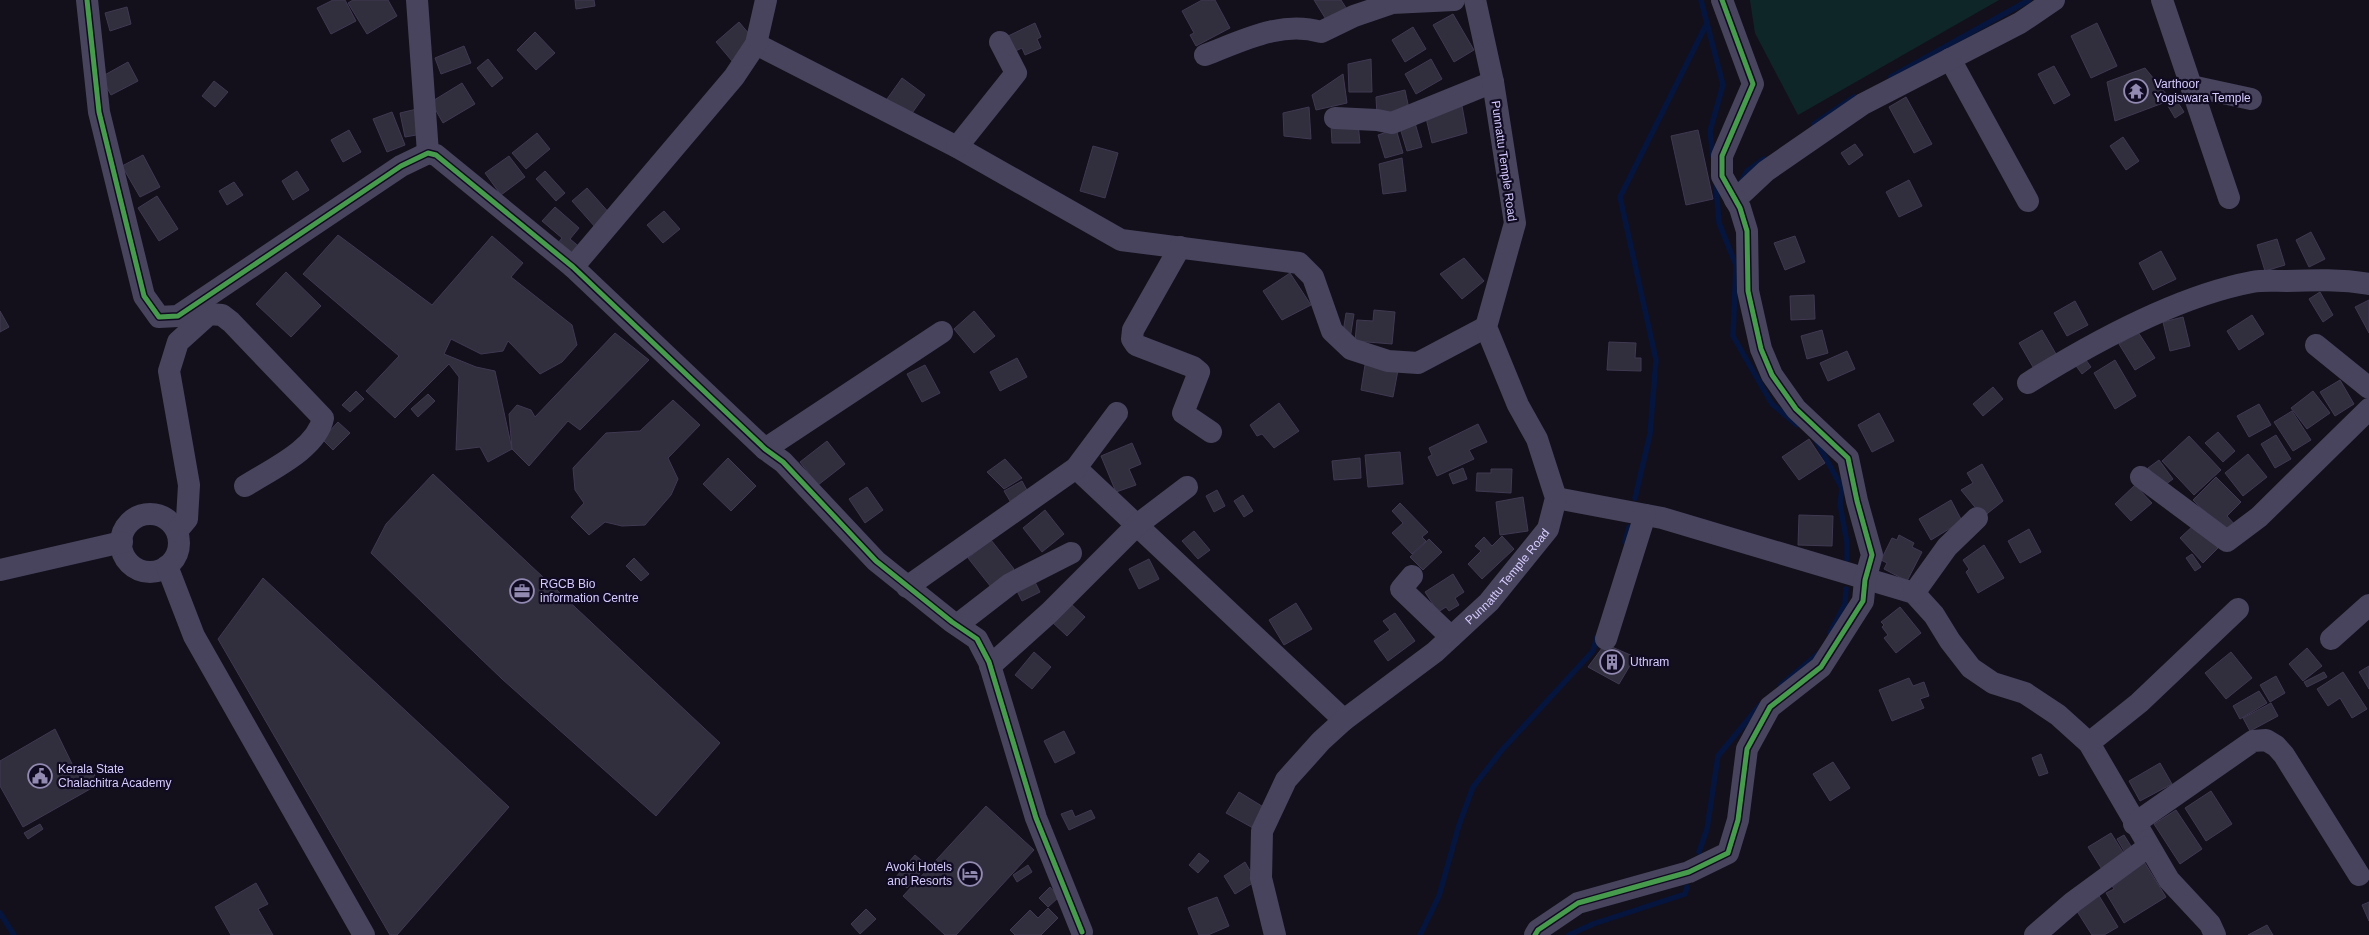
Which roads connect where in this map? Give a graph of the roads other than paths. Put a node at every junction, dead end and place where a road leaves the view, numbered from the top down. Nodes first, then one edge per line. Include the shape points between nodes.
1 (87, 0) edge
2 (416, 0) edge
3 (766, 0) edge
4 (1454, 0) edge
5 (1475, 0) edge
6 (1722, 0) edge
7 (2054, 0) edge
8 (2162, 0) edge
9 (1000, 42) dead end
10 (756, 44) junction
11 (1205, 55) dead end
12 (1950, 59) junction
13 (1493, 82) junction
14 (2191, 86) junction
15 (2251, 99) dead end
16 (1335, 118) dead end
17 (957, 147) junction
18 (428, 153) junction
19 (2229, 198) dead end
20 (1735, 200) junction
21 (2028, 201) dead end
22 (1180, 247) junction
23 (574, 267) junction
24 (2369, 284) edge
25 (1486, 327) junction
26 (942, 332) dead end
27 (2316, 345) dead end
28 (2028, 383) dead end
29 (2369, 388) edge
30 (2369, 409) edge
31 (1117, 413) dead end
32 (1211, 432) dead end
33 (765, 449) junction
34 (1076, 468) junction
35 (2141, 477) dead end
36 (245, 486) dead end
37 (1187, 487) dead end
38 (1556, 498) junction
39 (1645, 515) junction
40 (1977, 518) dead end
41 (1137, 525) junction
42 (177, 531) junction
43 (122, 542) junction
44 (1070, 553) dead end
45 (167, 566) junction
46 (0, 570) edge
47 (1412, 576) dead end
48 (1865, 580) junction
49 (907, 587) junction
50 (1914, 593) junction
51 (2369, 605) edge
52 (2238, 609) dead end
53 (956, 625) junction
54 (1452, 637) junction
55 (1606, 638) dead end
56 (2330, 639) dead end
57 (990, 666) junction
58 (1344, 720) junction
59 (2089, 743) junction
60 (2134, 824) junction
61 (2148, 848) junction
62 (2359, 875) dead end
63 (1082, 932) dead end
64 (364, 935) edge
65 (1275, 935) edge
66 (1535, 935) edge
67 (2034, 935) edge
68 (2215, 935) edge

1 - 18 street via 98,112 144,296 159,317 178,316 401,166
2 - 18 street
3 - 10 street
4 - 11 street via 1392,3 1320,32 1286,28
5 - 13 street, Punnattu Temple Road
6 - 20 street via 1753,84 1722,156 1722,176
7 - 12 street via 2020,23
8 - 14 street
9 - 17 street via 1016,73
10 - 17 street
10 - 23 street via 734,77
12 - 20 street via 1864,104 1766,172
12 - 21 street
13 - 16 street via 1392,123
13 - 25 street, Punnattu Temple Road via 1515,223
14 - 15 street
14 - 19 street
17 - 22 street via 1121,240
18 - 23 street via 436,155
20 - 48 street via 1747,231 1748,291 1761,349 1772,375 1796,409 1848,458 1872,555
22 - 25 street via 1299,263 1313,277 1332,331 1351,349 1388,361 1418,363
22 - 32 street via 1133,330 1132,339 1136,345 1200,372 1183,413
23 - 33 street
24 - 28 street via 2346,280 2272,281 2229,288 2182,303 2112,336
25 - 38 street via 1518,405 1537,439
26 - 33 street
27 - 29 street
30 - 35 street via 2259,517 2227,541
31 - 34 street
33 - 49 street via 783,462 876,561
34 - 41 street
34 - 49 street
36 - 42 street via 310,443 321,428 323,418 231,322 222,315 209,314 178,342 168,371 189,485 187,519
37 - 41 street
38 - 39 street
38 - 54 street, Punnattu Temple Road via 1548,529 1489,602
39 - 48 street
39 - 55 street
40 - 50 street via 1947,547
41 - 57 street via 1049,613
41 - 58 street
42 - 43 street via 164,517 145,514 128,524
42 - 45 street via 178,550
43 - 45 street via 127,560 141,570 159,570
43 - 46 street
44 - 53 street via 1010,584
45 - 64 street via 194,636
47 - 54 street via 1402,589
48 - 50 street
48 - 66 street via 1863,601 1821,667 1770,707 1747,749 1738,820 1728,853 1689,872 1578,903
49 - 53 street
50 - 59 street via 1934,615 1971,668 1993,683 2024,693 2058,714
51 - 56 street
52 - 59 street via 2139,703
53 - 57 street via 977,639
54 - 58 street, Punnattu Temple Road
57 - 63 street via 1036,818
58 - 65 street, Punnattu Temple Road via 1286,780 1262,831 1261,878
59 - 60 street
60 - 61 street
60 - 62 street via 2253,741 2266,740 2284,755
61 - 67 street via 2073,902
61 - 68 street via 2168,880 2210,924

